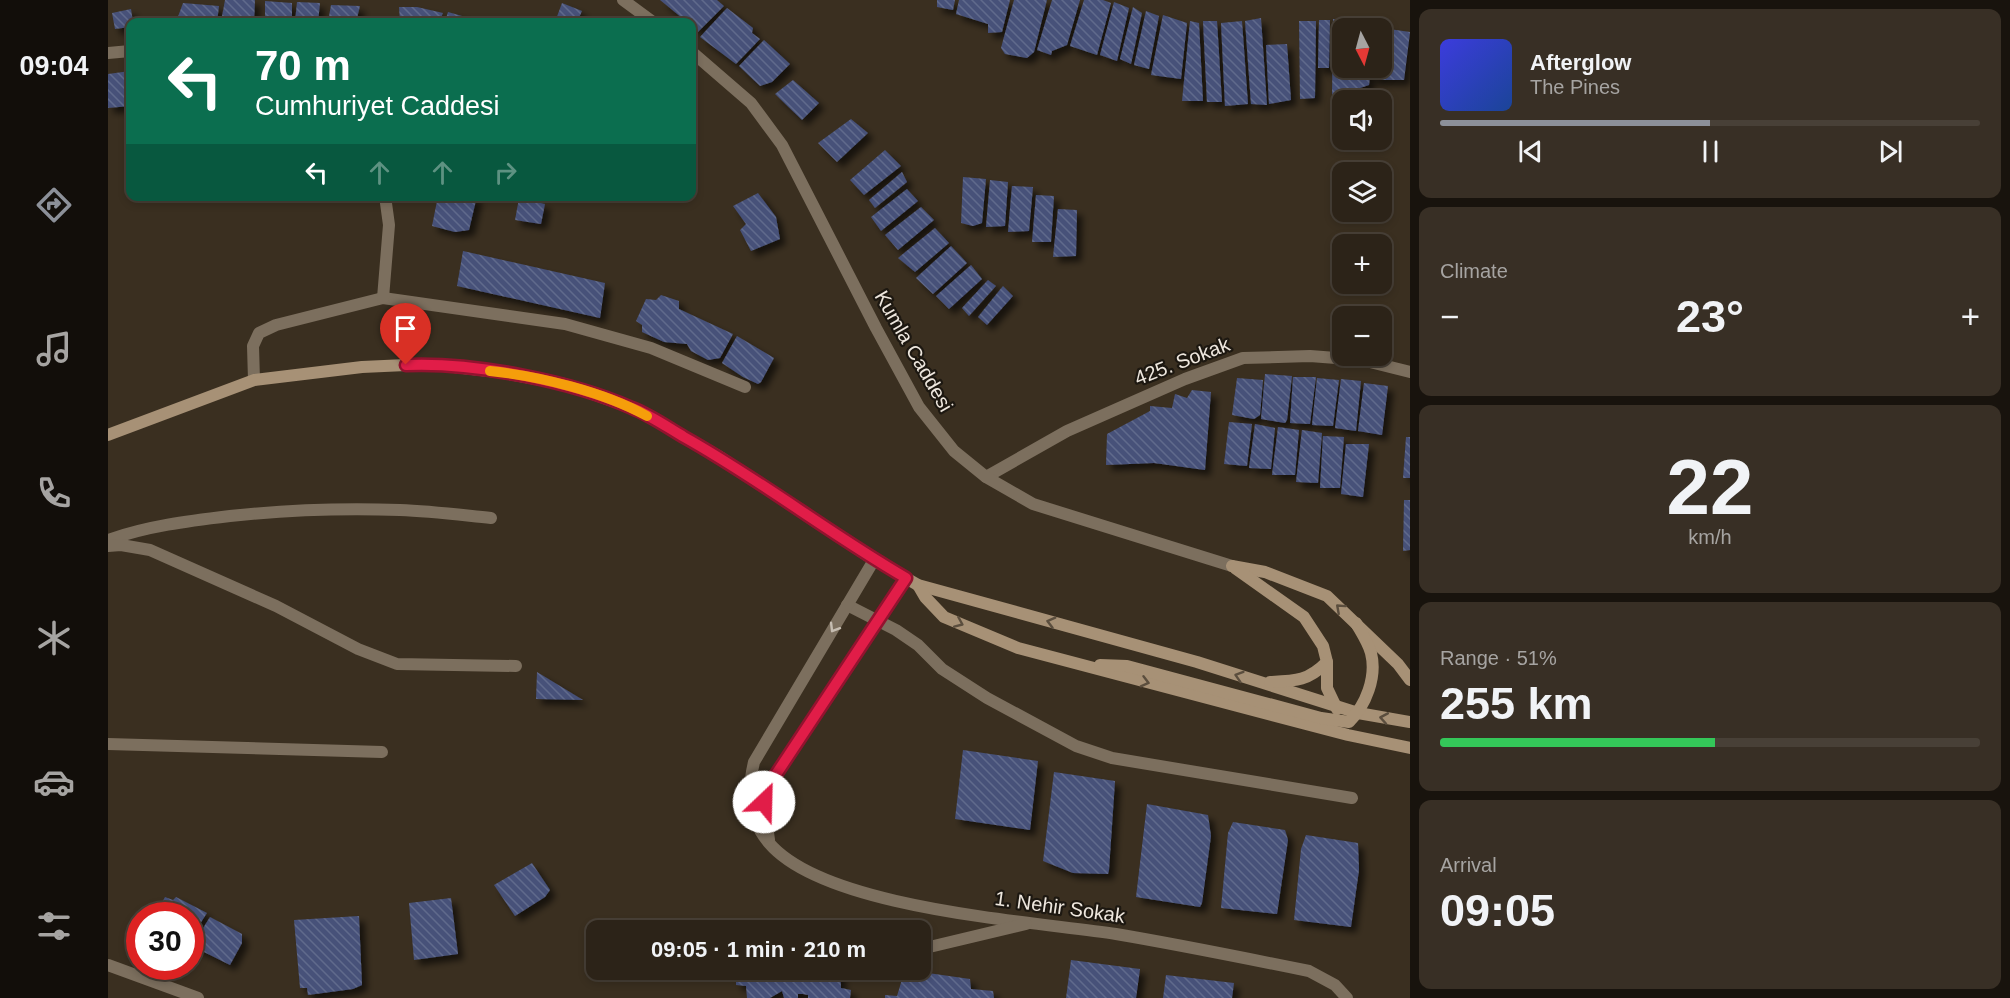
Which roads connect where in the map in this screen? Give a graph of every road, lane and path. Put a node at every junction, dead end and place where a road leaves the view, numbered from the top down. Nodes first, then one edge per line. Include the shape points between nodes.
1 (623, 0) edge
2 (648, 18) edge
3 (126, 51) edge
4 (108, 53) edge
5 (696, 56) edge
6 (386, 201) edge
7 (383, 298) junction
8 (1410, 372) edge
9 (254, 380) junction
10 (745, 387) dead end
11 (108, 435) edge
12 (986, 477) junction
13 (491, 518) dead end
14 (108, 540) edge
15 (108, 546) edge
16 (874, 560) junction
17 (1232, 566) junction
18 (912, 582) junction
19 (847, 605) junction
20 (878, 621) junction
21 (1356, 623) junction
22 (1327, 662) junction
23 (1075, 663) junction
24 (516, 666) dead end
25 (1410, 680) edge
26 (1261, 682) junction
27 (1335, 705) junction
28 (1358, 713) junction
29 (1349, 722) junction
30 (1410, 722) edge
31 (1373, 740) junction
32 (108, 744) edge
33 (1410, 748) edge
34 (382, 752) dead end
35 (1352, 798) dead end
36 (770, 844) junction
37 (1033, 922) junction
38 (931, 947) edge
39 (108, 964) edge
40 (198, 998) edge
41 (1347, 998) edge

1 - 2 street
3 - 4 street
5 - 12 street, Kumla Caddesi via 751,104 771,128 919,407 954,451
6 - 7 street via 389,225
7 - 9 street via 276,325 259,333 253,346
7 - 10 street via 566,324 651,348
8 - 12 street, 425. Sokak via 1362,360 1243,358 1067,431
9 - 11 main road
9 - 16 main road via 362,367 428,364 564,384 633,408 720,457
12 - 17 street, Kumla Caddesi via 1033,504
13 - 14 street via 401,510 257,513 134,531
15 - 24 street via 150,550 397,664
16 - 18 main road
16 - 19 street, 1. Nehir Sokak
21 -> 17 main road via 1327,596 1265,572
17 - 22 main road via 1304,617 1323,646
18 - 20 street
18 -> 23 main road via 944,617 1018,648
26 -> 18 main road
19 - 20 street
19 -> 36 street, 1. Nehir Sokak via 754,762 749,798 756,825
20 - 35 street via 918,645 942,669 987,698 1076,746 1112,758
20 - 36 street via 769,785 764,802
21 - 25 main road
21 - 28 main road via 1371,651 1373,670
22 - 26 main road via 1307,678
22 - 27 main road via 1327,688
23 - 29 main road via 1127,666
23 -> 31 main road
26 - 27 main road
27 - 28 main road
27 - 29 main road
28 - 29 main road
30 -> 28 main road
29 - 31 main road
31 - 33 main road
32 - 34 street
36 - 37 street, 1. Nehir Sokak via 821,878 871,895 936,909
37 - 38 street
37 - 41 street, 1. Nehir Sokak via 1309,970 1335,985
39 - 40 street

